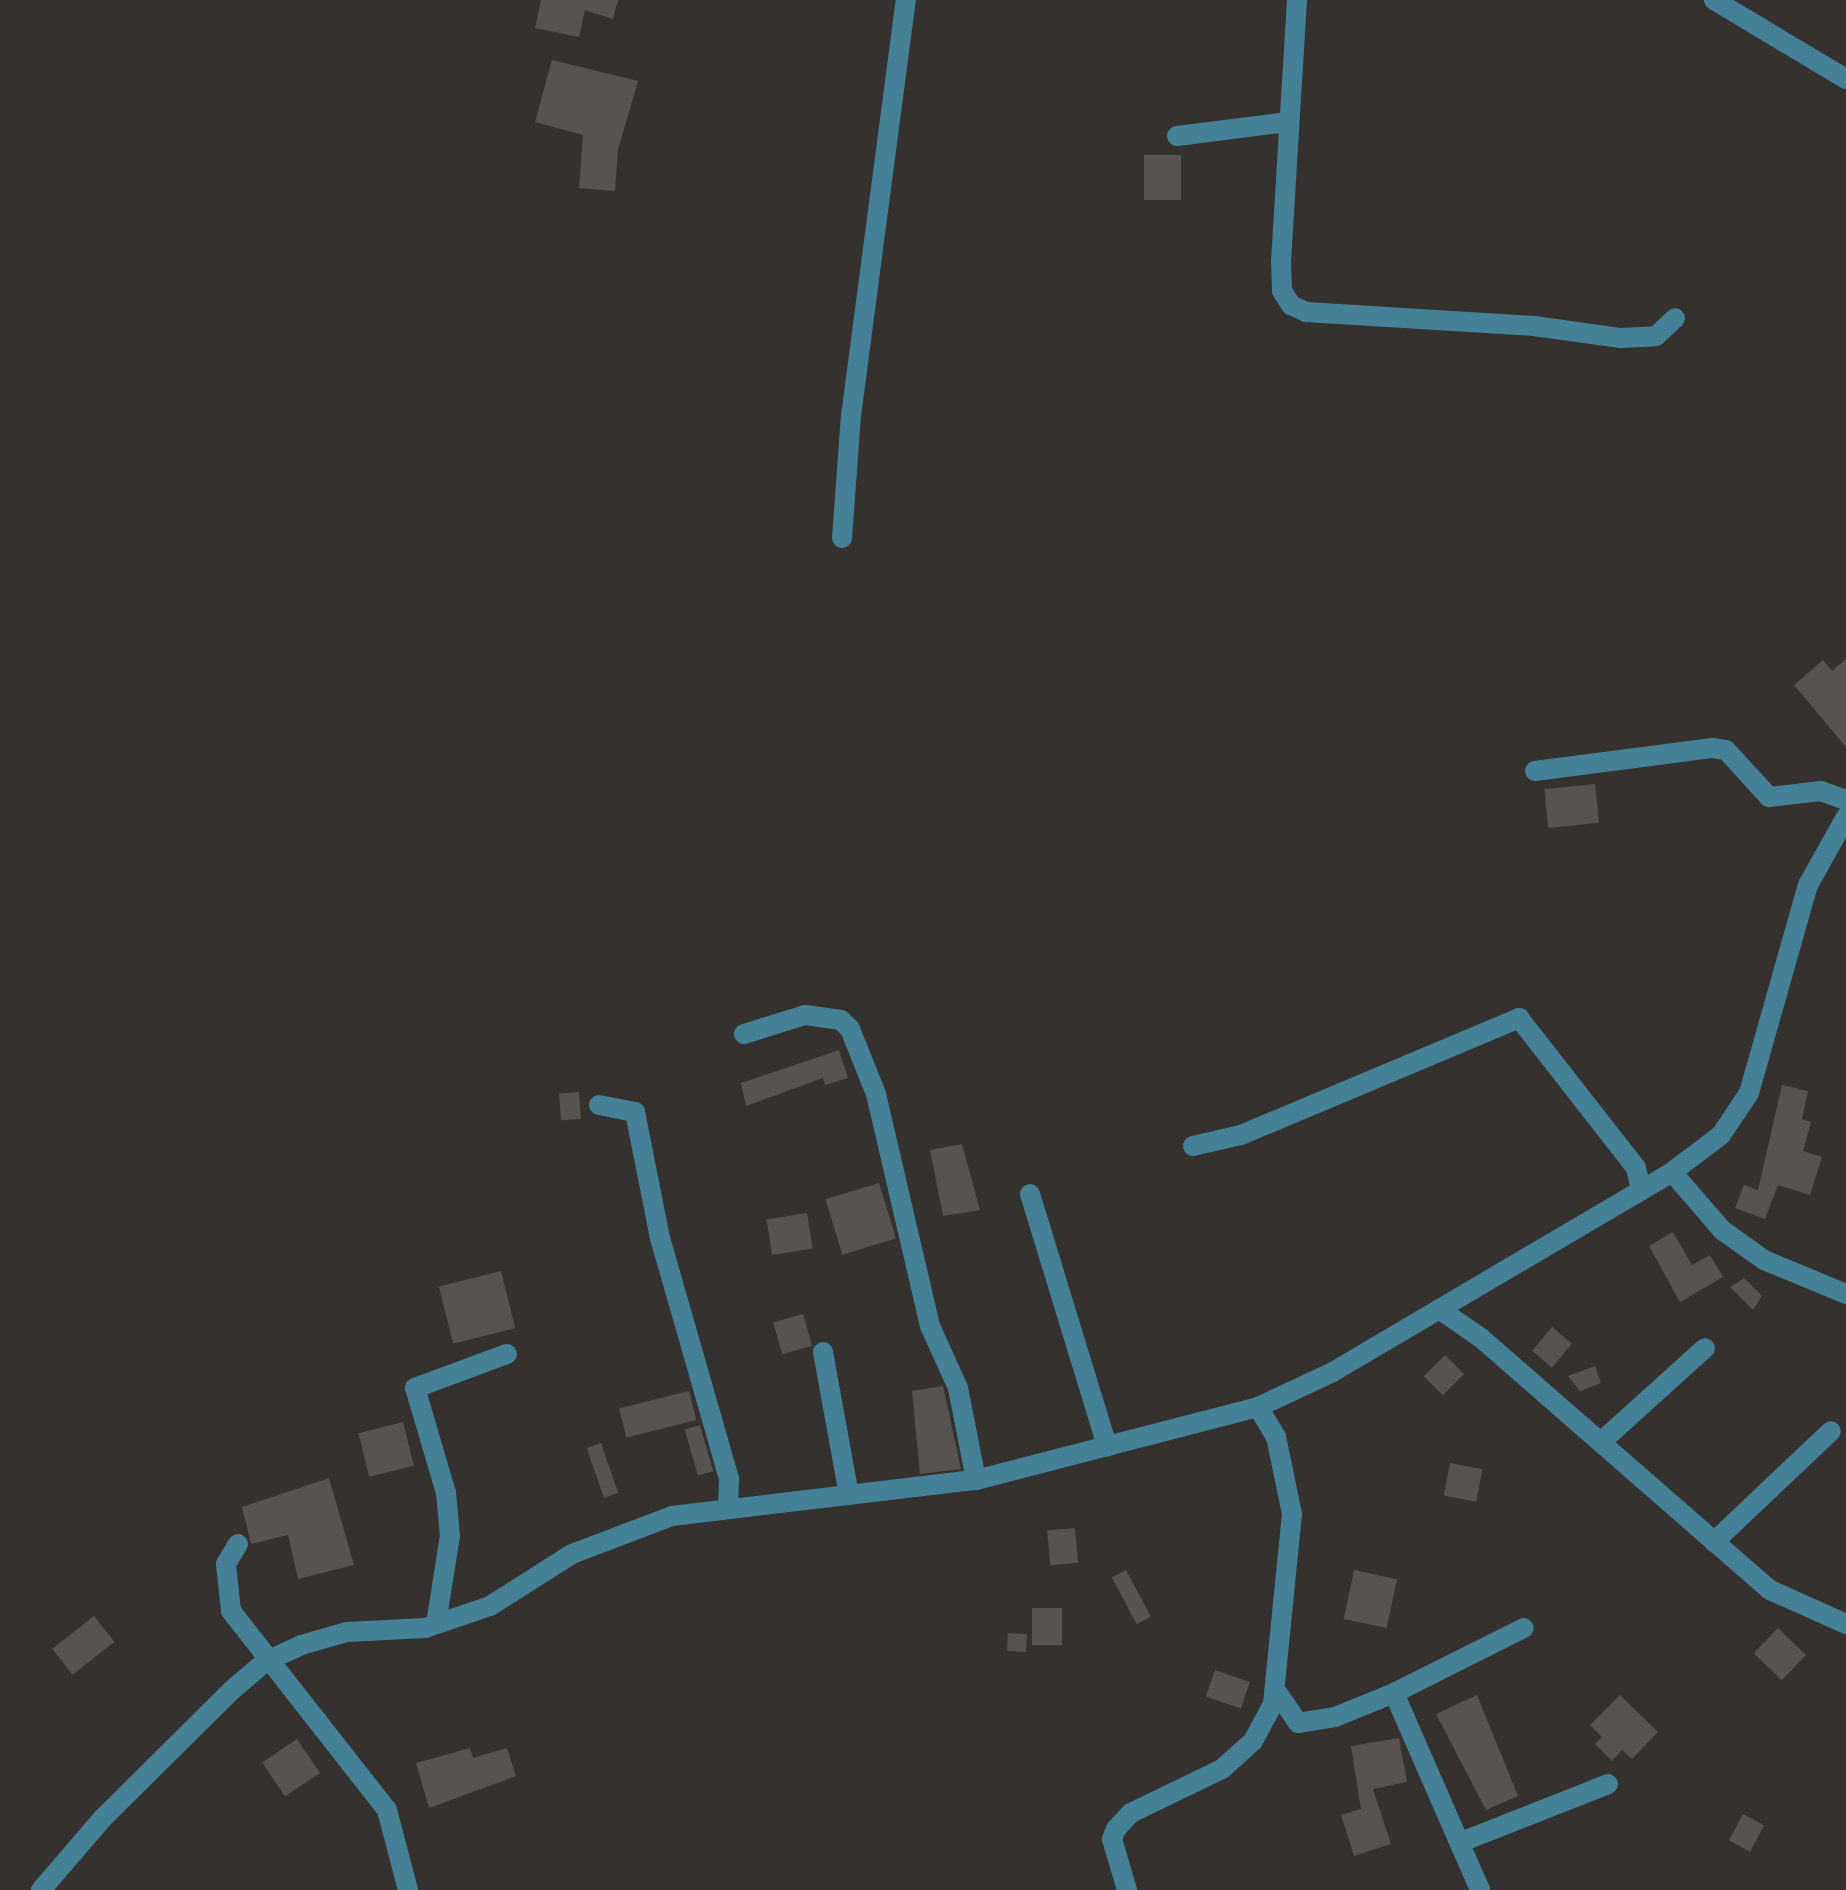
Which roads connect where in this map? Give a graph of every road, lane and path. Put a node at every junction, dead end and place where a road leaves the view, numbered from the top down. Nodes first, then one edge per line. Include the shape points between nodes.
1 (906, 0) edge
2 (1297, 0) edge
3 (1714, 0) edge
4 (1846, 79) edge
5 (1288, 122) junction
6 (1177, 136) dead end
7 (1675, 318) dead end
8 (842, 538) dead end
9 (1535, 771) dead end
10 (1846, 800) edge
11 (1846, 817) edge
12 (744, 1034) dead end
13 (599, 1105) dead end
14 (1193, 1146) dead end
15 (1672, 1172) junction
16 (1641, 1190) junction
17 (1030, 1194) dead end
18 (1846, 1294) edge
19 (1439, 1309) junction
20 (1705, 1348) dead end
21 (823, 1352) dead end
22 (507, 1354) dead end
23 (1258, 1407) junction
24 (1831, 1431) dead end
25 (1601, 1442) junction
26 (1107, 1446) junction
27 (976, 1480) junction
28 (849, 1495) junction
29 (728, 1509) junction
30 (1714, 1542) junction
31 (238, 1544) dead end
32 (436, 1624) junction
33 (1846, 1624) edge
34 (1524, 1628) dead end
35 (265, 1662) junction
36 (1275, 1689) junction
37 (1394, 1693) junction
38 (1608, 1784) dead end
39 (1461, 1842) junction
40 (41, 1890) edge
41 (408, 1890) edge
42 (1127, 1890) edge
43 (1480, 1890) edge

1 - 8 street via 851,416
2 - 5 street
3 - 4 street
5 - 6 street
5 - 7 street via 1281,261 1282,291 1291,305 1306,312 1534,326 1621,338 1656,336
9 - 10 street via 1713,748 1726,750 1769,797 1821,791
11 - 15 street via 1808,885 1749,1093 1721,1135
12 - 27 street via 805,1015 841,1020 850,1029 876,1094 930,1326 958,1388
13 - 29 street via 635,1112 660,1238 729,1479
14 - 16 street via 1241,1135 1519,1018 1636,1168
15 - 16 street
15 - 18 street via 1722,1230 1764,1260
16 - 19 street
17 - 26 street
19 - 23 street via 1331,1373
19 - 25 street
20 - 25 street
21 - 28 street
22 - 32 street via 415,1388 446,1493 450,1536
23 - 26 street
23 - 36 street via 1276,1437 1292,1514
24 - 30 street
25 - 30 street
26 - 27 street
27 - 28 street
28 - 29 street
29 - 32 street via 672,1516 572,1554 490,1606
30 - 33 street via 1770,1590
31 - 35 street via 226,1564 231,1611
32 - 35 street via 347,1632
34 - 37 street
35 - 40 street via 102,1819
35 - 41 street via 344,1748 387,1810
36 - 37 street via 1298,1723 1335,1717
36 - 42 street via 1264,1725 1222,1769 1131,1813 1116,1829 1112,1839
37 - 39 street
38 - 39 street
39 - 43 street

